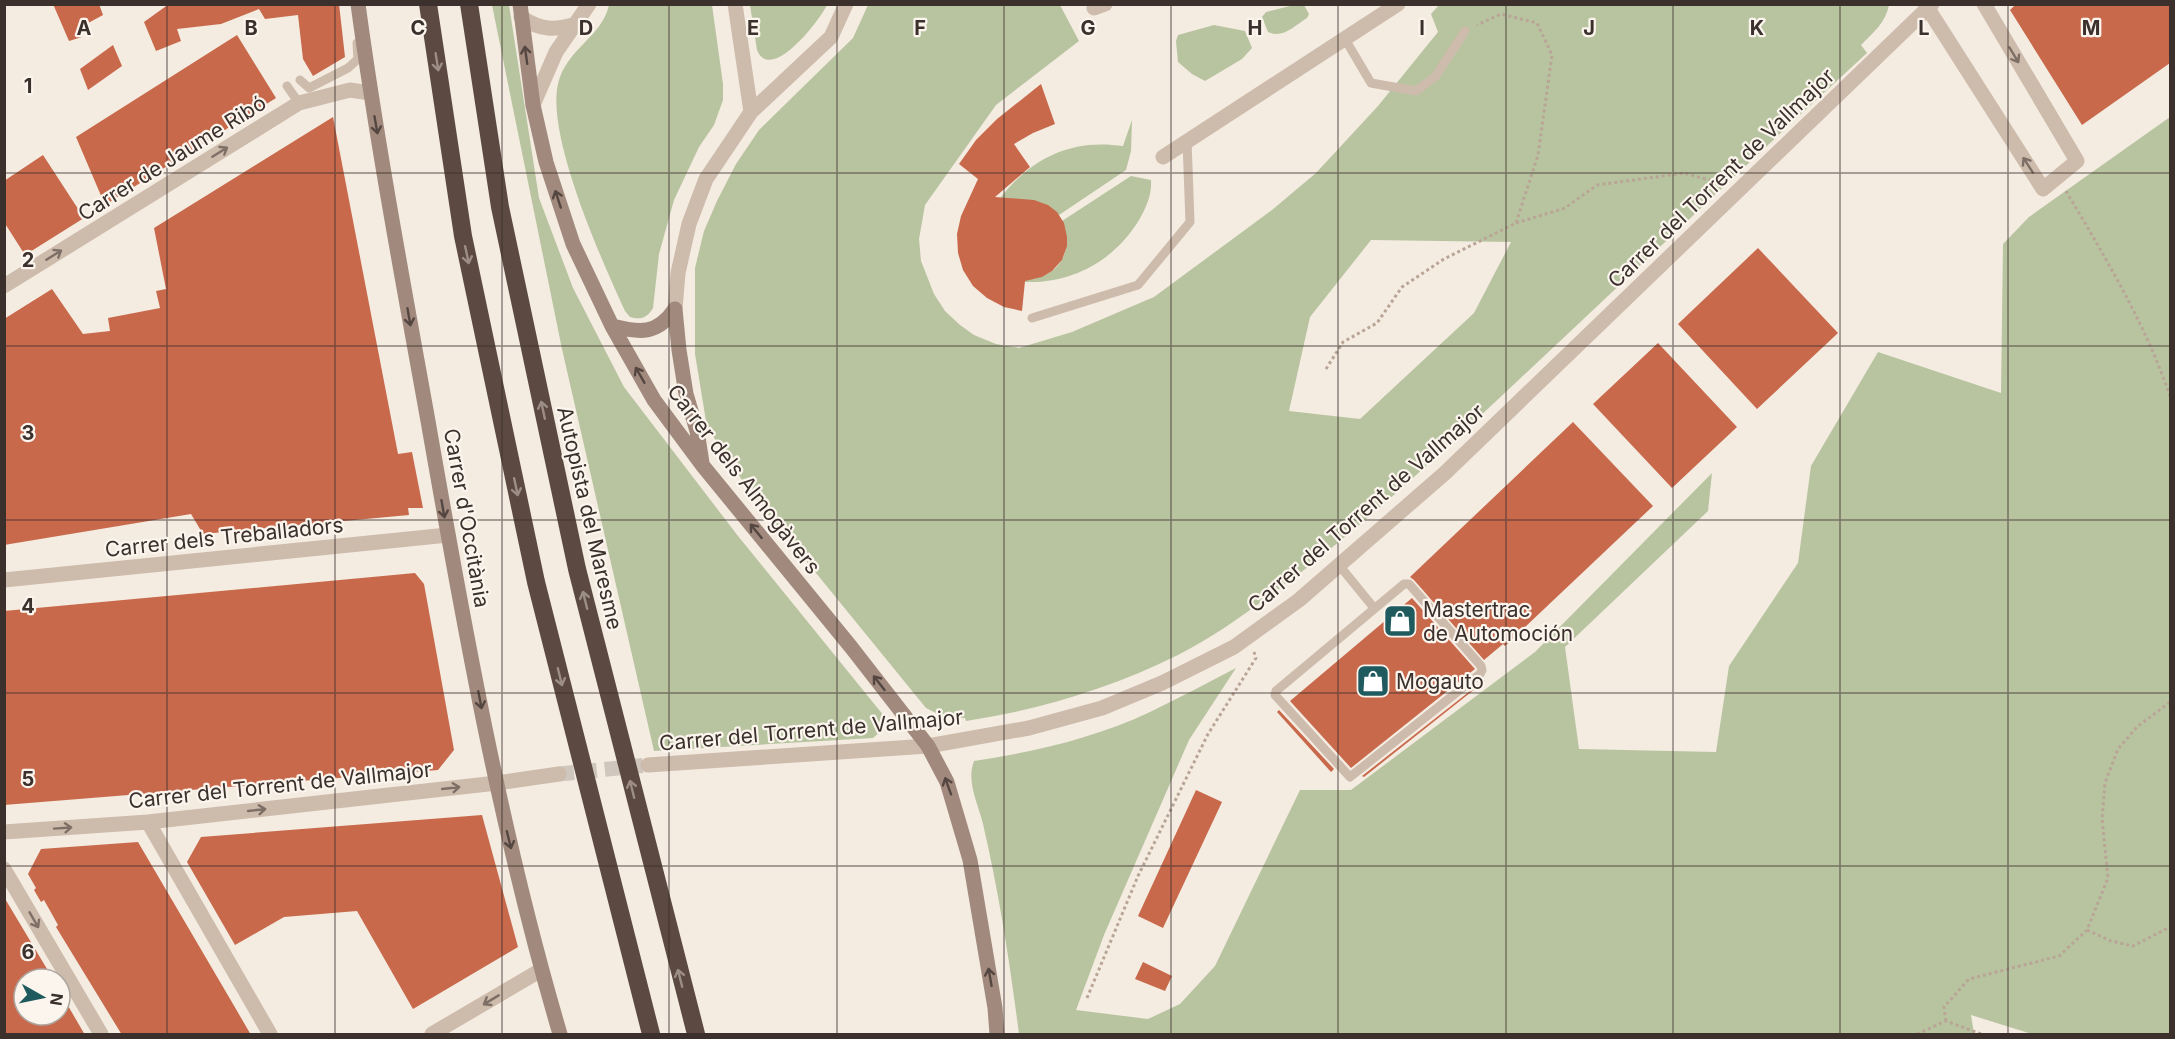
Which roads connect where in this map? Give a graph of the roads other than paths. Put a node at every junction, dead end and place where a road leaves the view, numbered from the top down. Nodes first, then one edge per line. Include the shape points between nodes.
1 (428, 4) edge
2 (469, 4) edge
3 (589, 4) edge
4 (735, 4) edge
5 (846, 4) edge
6 (1398, 4) edge
7 (1984, 4) edge
8 (358, 5) edge
9 (1928, 6) edge
10 (520, 11) edge
11 (577, 24) junction
12 (1465, 31) road end
13 (1345, 39) junction
14 (300, 80) dead end
15 (288, 86) dead end
16 (370, 93) junction
17 (299, 103) junction
18 (533, 105) junction
19 (751, 112) junction
20 (1187, 141) junction
21 (1163, 157) dead end
22 (4, 286) edge
23 (675, 309) junction
24 (1032, 318) dead end
25 (612, 326) junction
26 (703, 466) junction
27 (448, 535) junction
28 (1339, 565) junction
29 (4, 580) edge
30 (1374, 608) junction
31 (928, 746) junction
32 (648, 765) tunnel mouth
33 (559, 774) tunnel mouth
34 (497, 783) junction
35 (148, 822) junction
36 (4, 832) edge
37 (4, 869) edge
38 (541, 970) junction
39 (101, 1035) edge
40 (270, 1035) edge
41 (432, 1035) edge
42 (560, 1035) edge
43 (651, 1035) edge
44 (696, 1035) edge
45 (997, 1035) edge

1 -> 43 highway via 463,236 534,570
44 -> 2 highway, Autopista del Maresme via 577,569 500,207
3 - 11 street
4 - 19 street
5 - 19 street via 831,37
6 - 13 street
7 -> 9 street via 2077,161 2043,189
8 - 14 lane via 358,59 309,88
8 - 16 street, Carrer d'Occitània
9 - 28 street, Carrer del Torrent de Vallmajor via 1445,473
10 - 11 street via 535,27
18 -> 10 street, Carrer dels Almogàvers
11 - 18 street via 556,52
12 - 13 lane via 1435,77 1416,91 1371,83
13 - 20 street
15 - 17 lane
16 - 17 street, Carrer de Jaume Ribó via 350,90
16 -> 27 street, Carrer d'Occitània
22 -> 17 street, Carrer de Jaume Ribó
25 -> 18 street, Carrer dels Almogàvers via 573,244 546,162
19 - 23 street via 706,179 689,224
20 - 21 street
20 - 24 lane via 1190,222 1138,285
23 - 25 street via 665,323 646,331
23 - 26 street via 686,393 698,431
26 -> 25 street, Carrer dels Almogàvers via 654,400
31 -> 26 street, Carrer dels Almogàvers
27 - 29 street, Carrer dels Treballadors
27 -> 34 street, Carrer d'Occitània
28 - 30 lane
28 - 31 street, Carrer del Torrent de Vallmajor via 1234,647 1162,683 1102,708 1029,728
30 - 30 lane via 1409,584 1482,670 1350,777 1275,695
31 - 32 street, Carrer del Torrent de Vallmajor
45 -> 31 street, Carrer dels Almogàvers via 970,860 947,782
33 - 34 street, Carrer del Torrent de Vallmajor
35 -> 34 street, Carrer del Torrent de Vallmajor
34 -> 38 street, Carrer d'Occitània
36 -> 35 street, Carrer del Torrent de Vallmajor
35 - 40 street
37 -> 39 street
38 -> 41 street
38 - 42 street, Carrer d'Occitània

